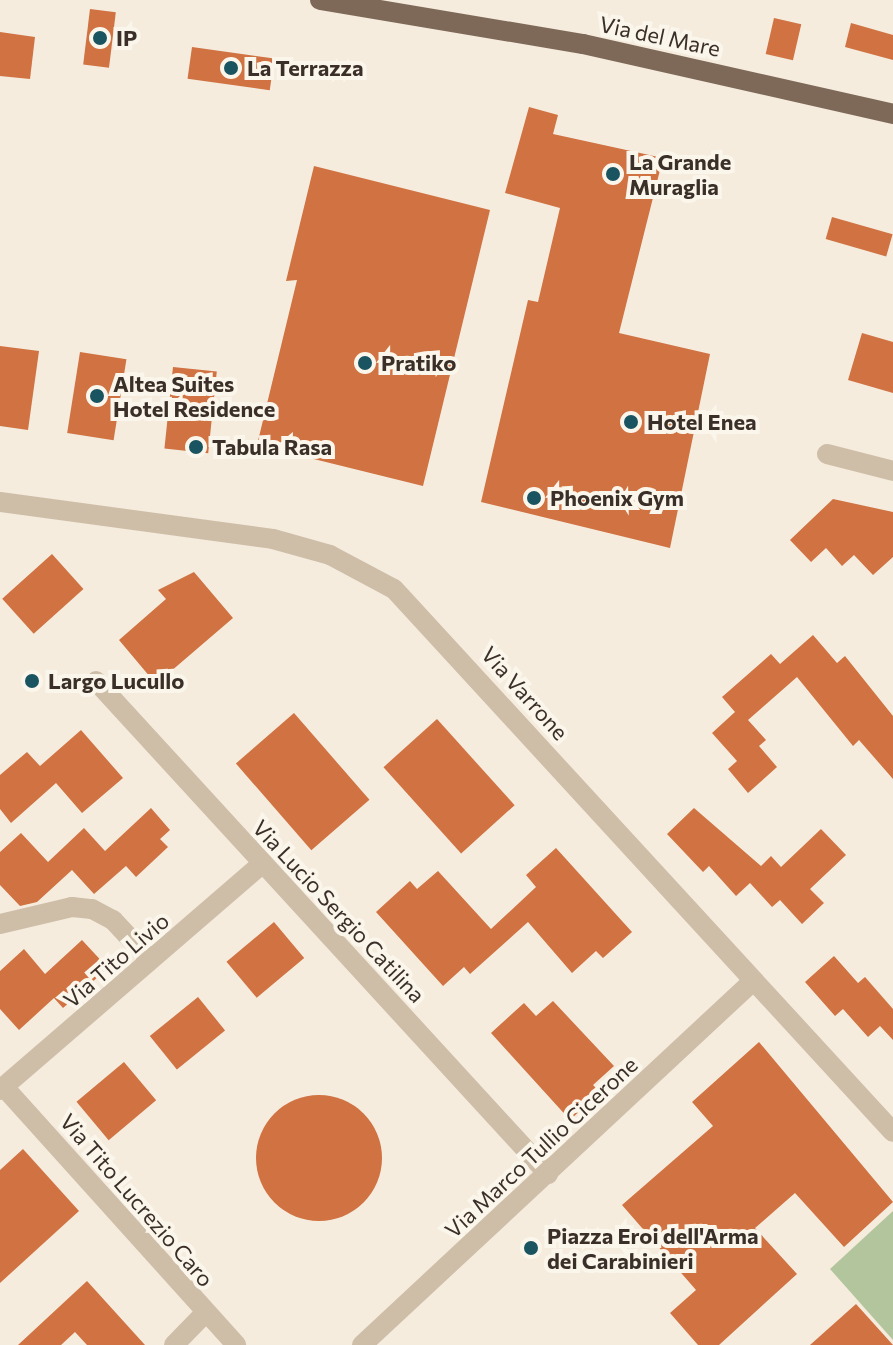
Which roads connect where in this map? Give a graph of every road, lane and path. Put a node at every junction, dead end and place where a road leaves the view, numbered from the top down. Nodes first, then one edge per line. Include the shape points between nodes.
1 (320, 0) edge
2 (893, 114) edge
3 (827, 454) dead end
4 (893, 471) edge
5 (0, 502) edge
6 (96, 681) dead end
7 (262, 864) junction
8 (0, 924) edge
9 (150, 960) junction
10 (752, 982) junction
11 (2, 1088) edge
12 (893, 1132) edge
13 (548, 1174) junction
14 (205, 1313) junction
15 (174, 1345) edge
16 (236, 1345) edge
17 (362, 1345) edge

1 - 2 main road, Via del Mare via 575,43
3 - 4 street
5 - 10 street, Via Varrone via 273,539 330,555 383,582 427,619
6 - 7 street, Via Lucio Sergio Catilina
7 - 9 street, Via Tito Livio
7 - 13 street, Via Lucio Sergio Catilina
8 - 9 street via 72,907 92,909 113,920
9 - 11 street, Via Tito Livio
10 - 12 street, Via Varrone
10 - 13 street, Via Marco Tullio Cicerone
11 - 14 street, Via Tito Lucrezio Caro
13 - 17 street, Via Marco Tullio Cicerone
14 - 15 street
14 - 16 street, Via Tito Lucrezio Caro

